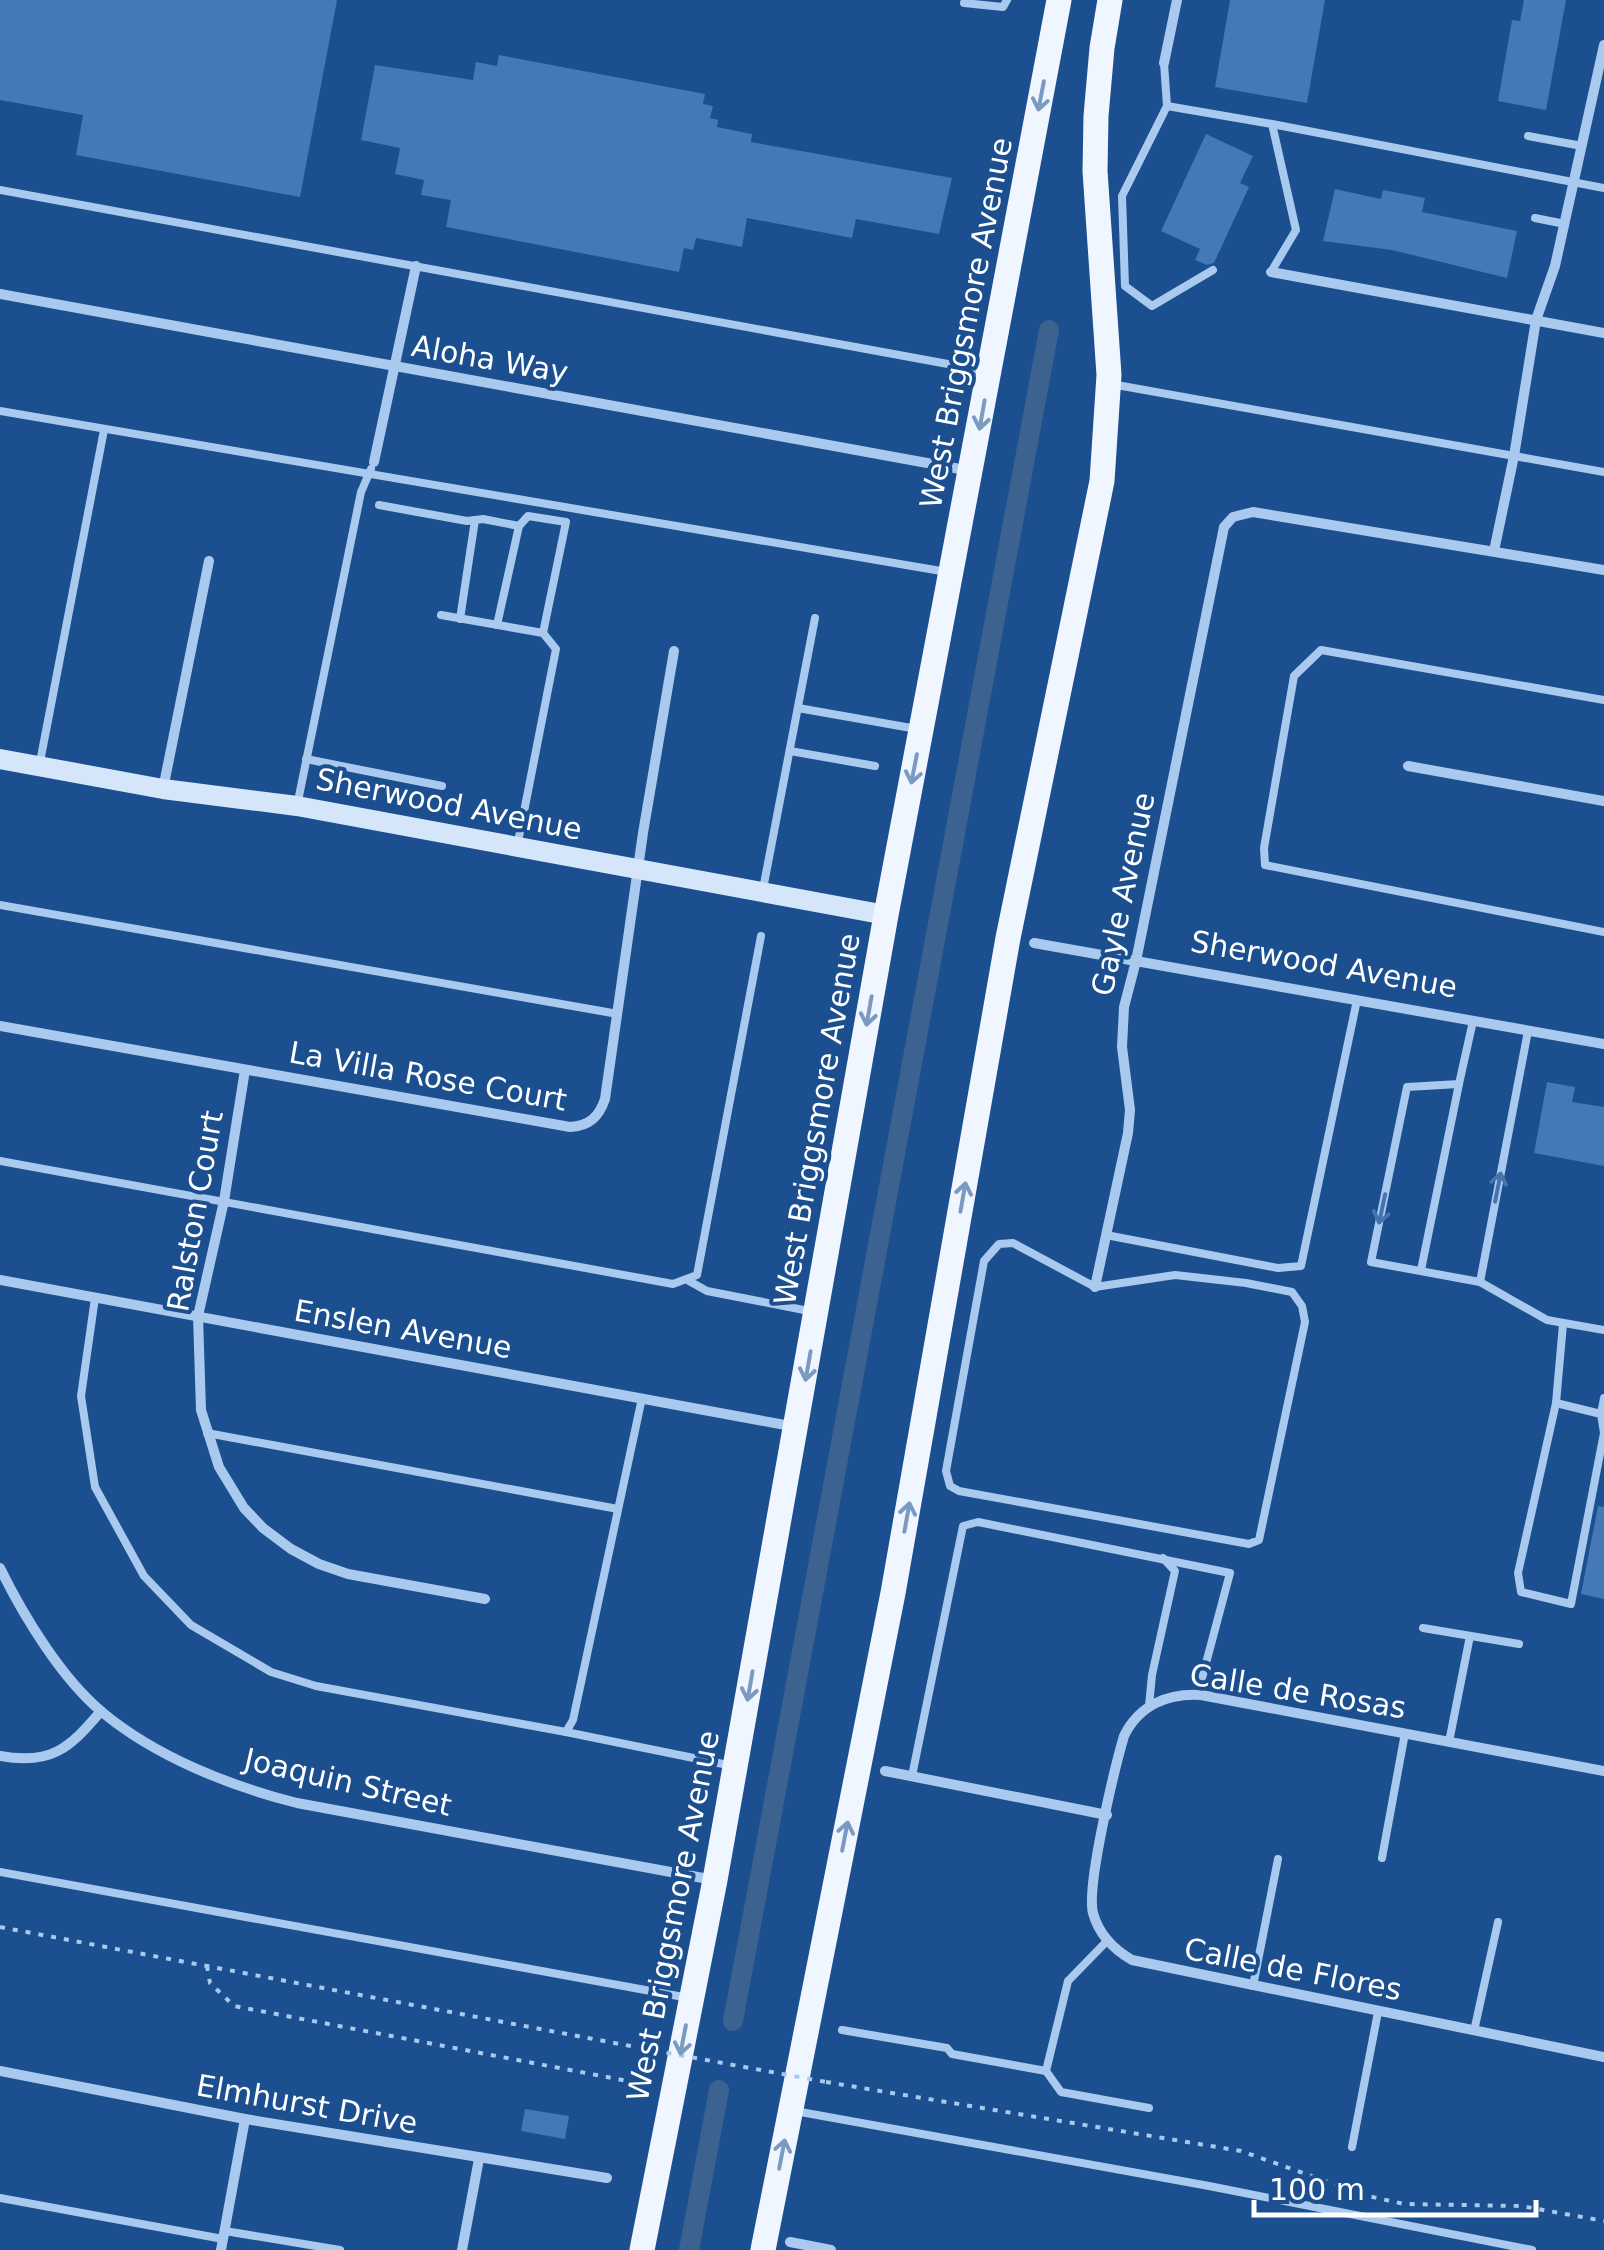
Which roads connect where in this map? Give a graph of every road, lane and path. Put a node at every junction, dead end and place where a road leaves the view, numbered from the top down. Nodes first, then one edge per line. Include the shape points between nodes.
1 (1006, 0) edge
2 (1059, 0) edge
3 (1110, 0) edge
4 (1177, 0) edge
5 (964, 3) dead end
6 (1604, 46) edge
7 (1164, 63) joint
8 (1167, 106) junction
9 (1272, 124) junction
10 (1528, 136) dead end
11 (1582, 146) junction
12 (1574, 182) junction
13 (1604, 188) edge
14 (0, 190) edge
15 (1534, 218) dead end
16 (1565, 224) junction
17 (416, 266) junction
18 (1214, 270) dead end
19 (1271, 272) joint
20 (0, 294) edge
21 (1536, 320) junction
22 (1604, 333) edge
23 (395, 367) junction
24 (990, 371) junction
25 (1108, 384) junction
26 (0, 411) edge
27 (104, 430) junction
28 (1514, 456) junction
29 (372, 467) junction
30 (972, 471) junction
31 (1604, 472) edge
32 (379, 505) dead end
33 (475, 520) junction
34 (519, 526) junction
35 (1494, 550) junction
36 (209, 561) dead end
37 (1604, 570) edge
38 (952, 573) junction
39 (440, 615) dead end
40 (460, 618) junction
41 (816, 618) dead end
42 (497, 625) junction
43 (544, 633) junction
44 (674, 651) dead end
45 (1604, 700) edge
46 (798, 708) junction
47 (922, 730) junction
48 (790, 752) junction
49 (0, 759) edge
50 (306, 759) junction
51 (39, 766) junction
52 (875, 766) dead end
53 (1408, 766) dead end
54 (442, 786) dead end
55 (163, 789) junction
56 (1604, 801) edge
57 (297, 806) junction
58 (517, 847) junction
59 (640, 870) junction
60 (762, 892) junction
61 (0, 905) edge
62 (886, 915) junction
63 (1604, 932) edge
64 (761, 936) dead end
65 (1034, 942) dead end
66 (1136, 961) junction
67 (1357, 1000) junction
68 (618, 1014) junction
69 (1473, 1021) junction
70 (0, 1026) edge
71 (1528, 1031) junction
72 (1604, 1044) edge
73 (245, 1070) junction
74 (1459, 1084) junction
75 (0, 1161) edge
76 (224, 1202) junction
77 (1106, 1235) junction
78 (1421, 1270) junction
79 (0, 1280) edge
80 (688, 1281) junction
81 (1480, 1282) junction
82 (1095, 1286) junction
83 (95, 1298) junction
84 (817, 1312) junction
85 (198, 1316) junction
86 (1564, 1324) junction
87 (1604, 1330) edge
88 (642, 1398) junction
89 (1604, 1398) edge
90 (1556, 1403) junction
91 (1601, 1414) junction
92 (797, 1427) junction
93 (206, 1433) junction
94 (618, 1509) junction
95 (1162, 1557) junction
96 (0, 1568) edge
97 (485, 1599) dead end
98 (1424, 1628) dead end
99 (1470, 1636) junction
100 (1518, 1644) dead end
101 (1201, 1695) junction
102 (1149, 1706) junction
103 (102, 1711) junction
104 (566, 1732) junction
105 (1404, 1734) junction
106 (1450, 1742) junction
107 (0, 1756) edge
108 (736, 1766) junction
109 (885, 1771) dead end
110 (1604, 1772) edge
111 (912, 1776) junction
112 (1106, 1815) junction
113 (1278, 1858) dead end
114 (1382, 1858) dead end
115 (0, 1872) edge
116 (715, 1880) junction
117 (1498, 1922) dead end
118 (0, 1927) edge
119 (1107, 1941) junction
120 (206, 1966) junction
121 (1254, 1986) junction
122 (691, 1998) junction
123 (1378, 2012) junction
124 (842, 2030) dead end
125 (1474, 2031) junction
126 (1604, 2058) edge
127 (0, 2071) edge
128 (1046, 2071) junction
129 (673, 2090) junction
130 (1150, 2108) dead end
131 (791, 2110) junction
132 (245, 2119) junction
133 (1352, 2147) dead end
134 (479, 2160) junction
135 (606, 2178) dead end
136 (0, 2198) edge
137 (1604, 2221) edge
138 (223, 2240) edge
139 (790, 2242) dead end
140 (340, 2250) edge
141 (462, 2250) edge
142 (642, 2250) edge
143 (762, 2250) edge
144 (832, 2250) edge
145 (1532, 2250) edge

1 - 5 lane via 991,8
2 -> 24 main road, West Briggsmore Avenue
3 - 25 main road via 1095,153
4 - 7 street
6 - 11 street
7 - 8 lane
8 - 9 lane
8 - 18 lane via 1122,196 1125,286 1152,306
9 - 12 lane
9 - 19 lane via 1296,230
10 - 11 lane
11 - 12 street
12 - 13 lane
12 - 16 street
14 - 17 lane
15 - 16 lane
16 - 21 street
17 - 23 street
17 - 24 lane
19 - 21 street
20 - 23 street, Aloha Way
21 - 22 street
21 - 28 street
23 - 29 street
23 - 30 street, Aloha Way
24 -> 30 main road, West Briggsmore Avenue
25 - 28 lane
131 -> 25 main road via 893,1594 1008,938 1102,480
26 - 27 lane
27 - 29 lane
27 - 51 lane
28 - 31 lane
28 - 35 street
29 - 38 lane
29 - 50 lane via 361,492
30 - 38 main road, West Briggsmore Avenue
32 - 33 lane
33 - 34 lane
33 - 40 lane
34 - 42 lane
34 - 43 lane via 528,516 566,522
35 - 37 street
35 - 66 street, Gayle Avenue via 1253,512 1233,517 1222,535
36 - 55 street
38 - 47 main road, West Briggsmore Avenue
39 - 40 lane
40 - 42 lane
41 - 46 lane
42 - 43 lane
43 - 58 lane via 556,649
44 - 59 street, La Villa Rose Court
45 - 63 lane via 1321,650 1294,676 1264,848 1266,865
46 - 47 lane
46 - 48 lane
47 -> 62 main road, West Briggsmore Avenue
48 - 52 lane
48 - 60 lane
49 - 51 street, Sherwood Avenue
50 - 54 lane
50 - 57 lane
51 - 55 street, Sherwood Avenue
53 - 56 street
55 - 57 street, Sherwood Avenue
57 - 58 street, Sherwood Avenue
58 - 59 street, Sherwood Avenue
59 - 60 street, Sherwood Avenue
59 - 68 street, La Villa Rose Court
60 - 62 street, Sherwood Avenue
61 - 68 lane
62 -> 84 main road, West Briggsmore Avenue
64 - 80 lane via 698,1274
65 - 66 street, Sherwood Avenue
66 - 67 street, Sherwood Avenue
66 - 77 street, Gayle Avenue via 1122,1047 1128,1133
67 - 69 street, Sherwood Avenue
67 - 77 lane via 1300,1266 1278,1268
68 - 73 street, La Villa Rose Court via 605,1099 580,1127
69 - 71 street, Sherwood Avenue
69 - 74 lane
70 - 73 street, La Villa Rose Court
71 - 72 street, Sherwood Avenue
81 -> 71 lane
73 - 76 street, Ralston Court
74 - 78 lane
74 -> 78 lane via 1407,1087 1371,1262
75 - 76 lane
76 - 80 lane via 673,1284
76 - 85 street, Ralston Court
77 - 82 street, Gayle Avenue
78 - 81 lane
79 - 83 street, Enslen Avenue
80 - 84 lane via 707,1291
81 - 86 lane
82 - 82 lane via 1194,1276 1292,1292 1299,1299 1305,1322 1260,1540 1249,1544 959,1491 947,1482 987,1254 1014,1243
83 - 85 street, Enslen Avenue
83 - 104 lane via 81,1396 95,1487 144,1576 191,1626 271,1672 316,1686
84 -> 92 main road, West Briggsmore Avenue
85 - 88 street, Enslen Avenue
85 - 93 street, Ralston Court
86 - 87 lane
86 - 90 lane
88 - 92 street, Enslen Avenue
88 - 94 lane
89 - 91 lane
90 - 91 lane
90 - 91 lane via 1518,1572 1521,1592 1570,1604 1604,1432
92 -> 108 main road, West Briggsmore Avenue
93 - 94 lane
93 - 97 street, Ralston Court via 244,1508 291,1549 348,1574
94 - 104 lane
95 - 101 lane via 1230,1573
95 - 102 lane via 1175,1571
95 - 111 lane via 978,1522 963,1526
96 - 103 street, Joaquin Street via 38,1635
98 - 99 lane
99 - 100 lane
99 - 106 lane
101 - 102 street, Calle de Rosas
101 - 105 street, Calle de Rosas
102 - 112 street, Calle de Rosas via 1124,1736
103 - 107 street via 56,1754
103 - 116 street, Joaquin Street via 246,1790
104 - 108 lane
105 - 106 street, Calle de Rosas
105 - 114 lane
106 - 110 street, Calle de Rosas
108 - 116 main road, West Briggsmore Avenue
109 - 111 street
111 - 112 street
112 - 119 street via 1092,1901
113 - 121 lane
115 - 122 lane
116 - 122 main road, West Briggsmore Avenue
117 - 125 lane
118 - 120 path
119 - 121 street, Calle de Flores via 1132,1960
119 - 128 lane via 1068,1981
120 - 129 path via 210,1983 234,2006
120 - 137 path, bridge via 1242,2152 1404,2204 1521,2206
121 - 123 street, Calle de Flores
122 -> 129 main road, West Briggsmore Avenue
123 - 125 street, Calle de Flores
123 - 133 lane
124 - 128 lane
125 - 126 street, Calle de Flores
127 - 132 street, Elmhurst Drive
128 - 130 lane via 1061,2092
129 - 142 main road, West Briggsmore Avenue
143 -> 131 main road
131 - 145 lane
132 - 134 street, Elmhurst Drive
132 - 138 street
134 - 135 street, Elmhurst Drive
134 - 141 street
136 - 138 lane
138 - 140 lane
139 - 144 street

